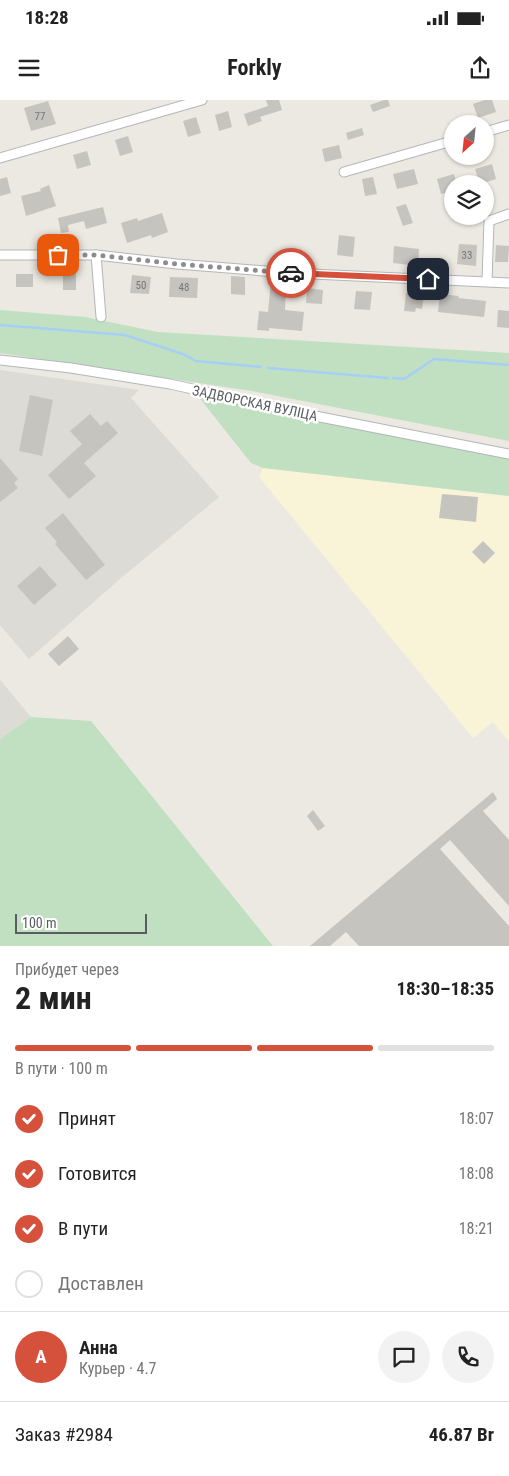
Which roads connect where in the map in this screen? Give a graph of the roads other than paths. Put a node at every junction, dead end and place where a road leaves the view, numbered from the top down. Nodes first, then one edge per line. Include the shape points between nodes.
1 (202, 100) edge
2 (509, 125) edge
3 (494, 129) edge
4 (444, 143) edge
5 (0, 158) edge
6 (344, 172) dead end
7 (509, 214) edge
8 (0, 255) edge
9 (96, 255) junction
10 (487, 281) junction
11 (509, 282) edge
12 (101, 317) dead end
13 (0, 360) edge
14 (509, 454) edge

1 - 5 street
2 - 3 street
4 - 6 street
7 - 10 street via 489,221
8 - 9 street
9 - 10 street via 290,273
9 - 12 street
10 - 11 street
13 - 14 street, ЗАДВОРСКАЯ ВУЛІЦА via 170,384

